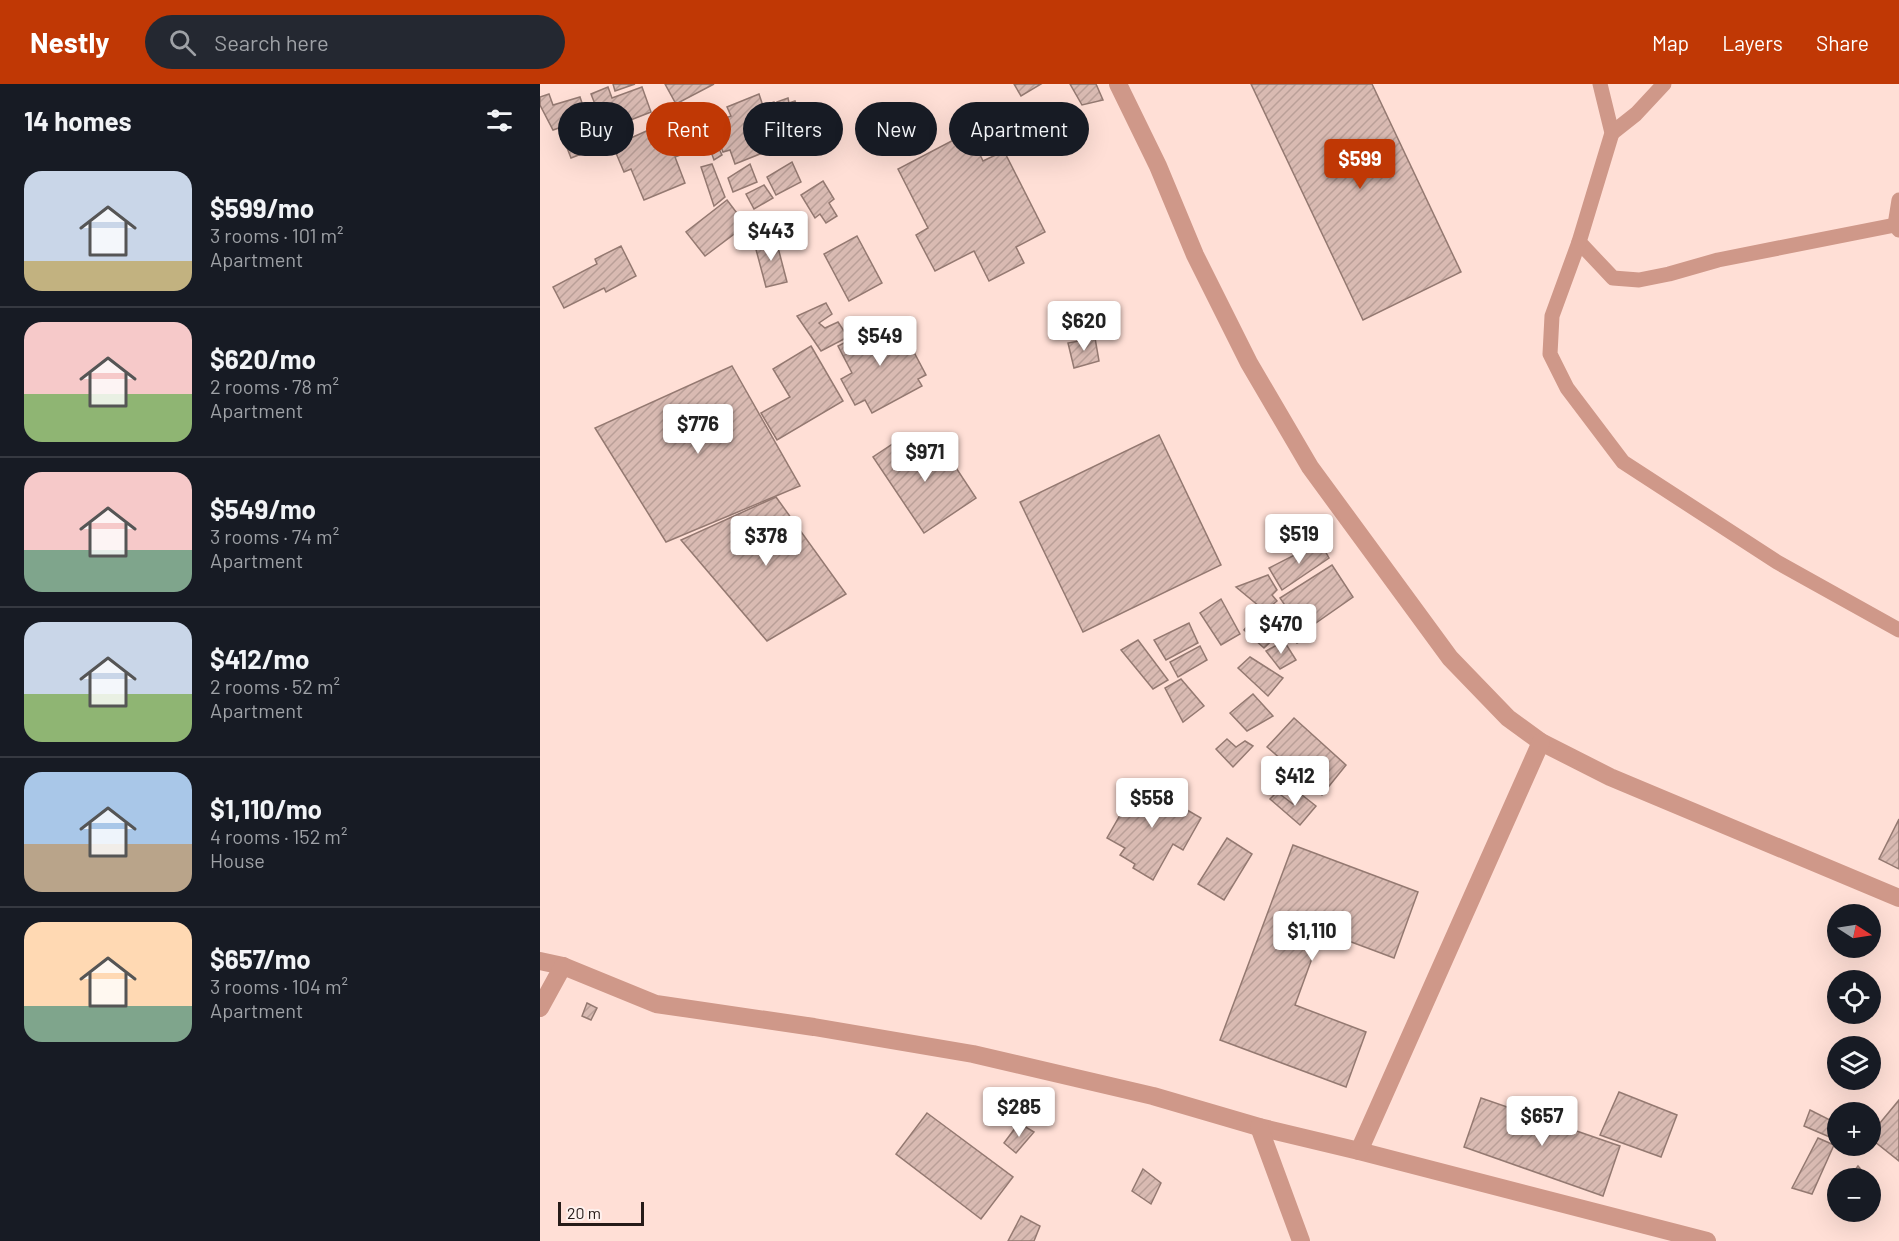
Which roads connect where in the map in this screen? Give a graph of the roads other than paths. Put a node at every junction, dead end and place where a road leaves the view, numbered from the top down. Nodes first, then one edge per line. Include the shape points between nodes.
1 (1118, 84) edge
2 (1600, 84) edge
3 (1664, 84) edge
4 (1612, 132) junction
5 (1899, 200) edge
6 (1897, 227) edge
7 (1579, 242) junction
8 (1899, 630) edge
9 (1541, 742) junction
10 (1899, 898) edge
11 (540, 961) edge
12 (562, 966) junction
13 (540, 1008) edge
14 (1259, 1127) junction
15 (1359, 1150) junction
16 (1301, 1241) edge
17 (1707, 1241) edge

1 - 9 street via 1195,255 1250,363 1310,467 1450,658 1508,717
2 - 4 lane
3 - 4 lane via 1636,114
4 - 7 lane
5 - 6 lane
6 - 7 lane via 1718,260 1639,280 1613,278
7 - 8 lane via 1552,316 1550,354 1567,388 1623,462 1777,562
9 - 10 street via 1610,777
9 - 15 street
11 - 12 street
12 - 13 street
12 - 14 street via 656,1004 973,1054 1153,1096
14 - 15 street
14 - 16 street
15 - 17 street

